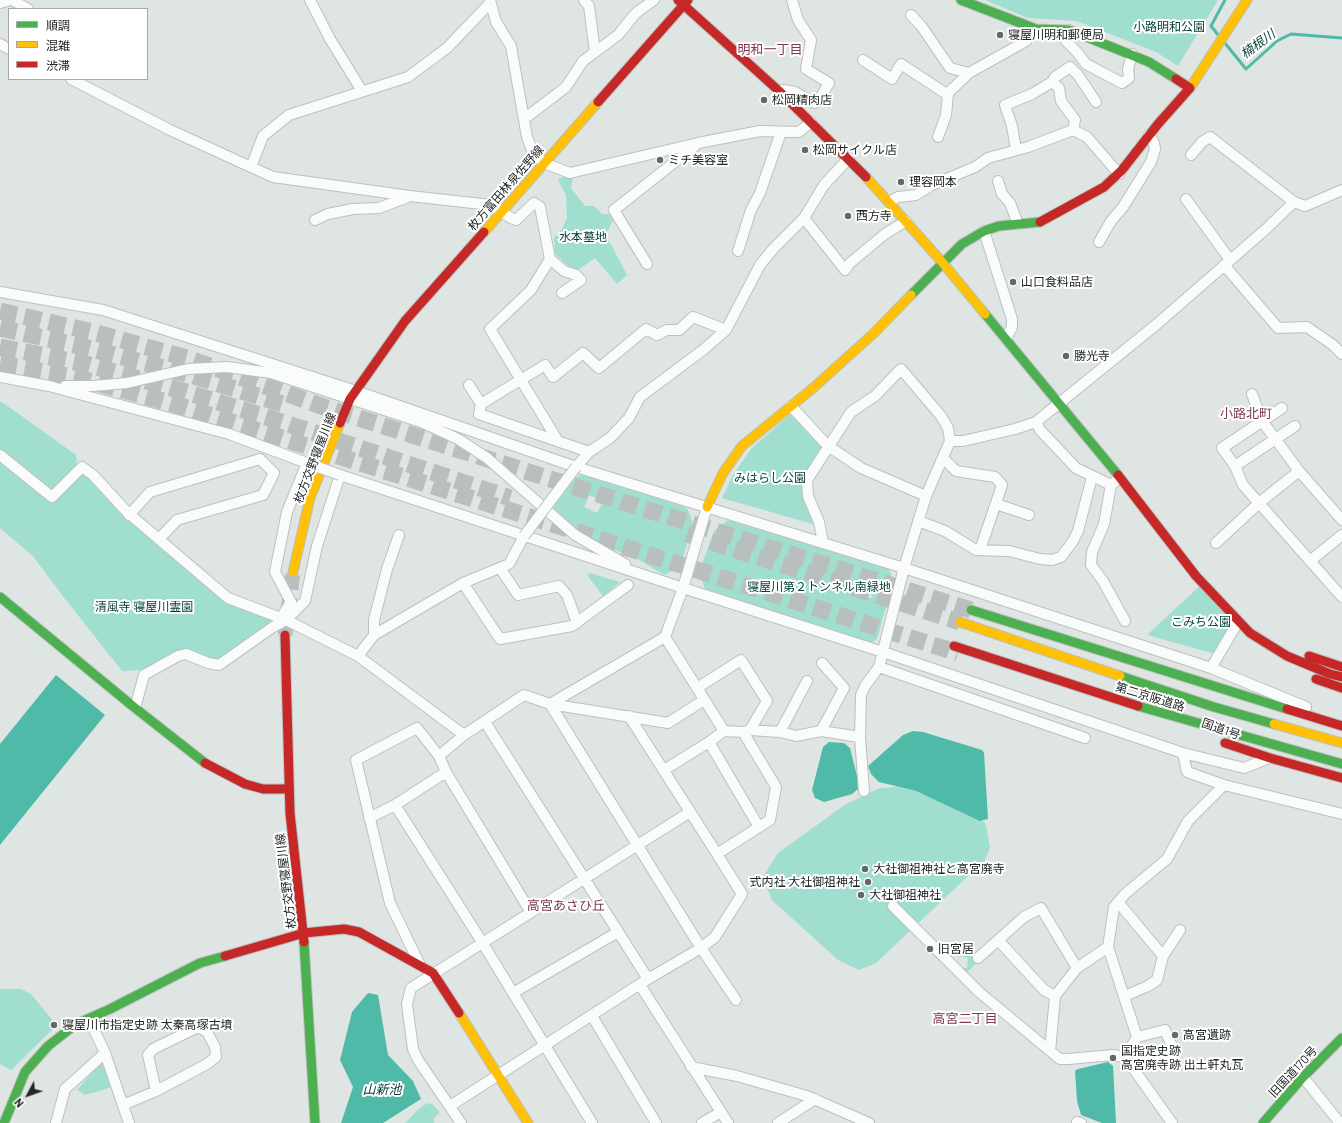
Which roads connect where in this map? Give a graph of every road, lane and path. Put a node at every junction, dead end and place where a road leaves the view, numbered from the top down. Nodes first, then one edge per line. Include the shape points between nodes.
1 (11, 0) edge
2 (310, 0) edge
3 (584, 0) edge
4 (792, 0) edge
5 (1247, 0) edge
6 (490, 1) edge
7 (967, 1) edge
8 (648, 2) edge
9 (683, 2) edge
10 (0, 3) edge
11 (26, 8) edge
12 (911, 15) dead end
13 (1032, 28) junction
14 (1069, 30) junction
15 (595, 52) junction
16 (1132, 54) junction
17 (863, 60) dead end
18 (1089, 65) junction
19 (969, 72) junction
20 (1078, 75) junction
21 (73, 80) edge
22 (1052, 82) junction
23 (1190, 88) junction
24 (362, 91) junction
25 (779, 91) junction
26 (948, 95) junction
27 (1096, 102) dead end
28 (524, 119) junction
29 (811, 122) junction
30 (1073, 130) junction
31 (781, 132) junction
32 (1149, 135) junction
33 (938, 137) dead end
34 (698, 143) junction
35 (1016, 150) junction
36 (1191, 155) dead end
37 (849, 158) junction
38 (544, 163) junction
39 (251, 167) junction
40 (1119, 174) junction
41 (998, 181) dead end
42 (1342, 190) edge
43 (410, 196) junction
44 (1186, 199) dead end
45 (889, 202) junction
46 (1294, 202) junction
47 (502, 211) junction
48 (804, 218) junction
49 (316, 220) dead end
50 (906, 222) junction
51 (1018, 224) junction
52 (984, 231) junction
53 (1099, 242) dead end
54 (738, 251) dead end
55 (550, 259) junction
56 (942, 262) junction
57 (1227, 263) junction
58 (647, 264) dead end
59 (0, 292) edge
60 (562, 293) dead end
61 (726, 330) junction
62 (1006, 339) junction
63 (1342, 354) edge
64 (0, 378) edge
65 (521, 381) junction
66 (469, 385) dead end
67 (49, 386) junction
68 (356, 391) junction
69 (1252, 394) dead end
70 (350, 399) junction
71 (481, 404) junction
72 (1060, 404) junction
73 (792, 406) junction
74 (1282, 408) dead end
75 (1262, 421) junction
76 (1036, 422) junction
77 (1295, 426) dead end
78 (1276, 440) junction
79 (950, 441) junction
80 (558, 442) junction
81 (828, 446) junction
82 (589, 452) junction
83 (0, 455) edge
84 (943, 458) junction
85 (307, 463) junction
86 (1235, 466) junction
87 (576, 467) junction
88 (1298, 471) junction
89 (340, 475) junction
90 (1092, 477) junction
91 (1121, 477) junction
92 (1111, 485) junction
93 (926, 496) junction
94 (1259, 503) junction
95 (996, 504) junction
96 (707, 507) junction
97 (129, 514) junction
98 (1030, 515) dead end
99 (1342, 520) edge
100 (918, 521) junction
101 (399, 535) dead end
102 (1342, 535) edge
103 (524, 536) junction
104 (159, 539) junction
105 (823, 543) junction
106 (1216, 543) dead end
107 (980, 550) junction
108 (1310, 561) junction
109 (500, 568) junction
110 (904, 568) junction
111 (293, 572) tunnel mouth
112 (638, 572) junction
113 (463, 583) junction
114 (628, 584) dead end
115 (683, 588) junction
116 (1341, 594) edge
117 (0, 597) edge
118 (971, 610) tunnel mouth
119 (286, 620) junction
120 (1125, 621) dead end
121 (960, 622) tunnel mouth
122 (1238, 622) junction
123 (577, 623) junction
124 (285, 635) tunnel mouth
125 (374, 635) junction
126 (666, 637) junction
127 (1259, 639) junction
128 (956, 650) joint
129 (883, 652) junction
130 (358, 656) junction
131 (822, 663) dead end
132 (879, 667) junction
133 (1342, 667) edge
134 (1211, 668) junction
135 (1342, 677) edge
136 (807, 681) dead end
137 (697, 688) junction
138 (1342, 688) edge
139 (704, 700) junction
140 (550, 704) junction
141 (135, 708) junction
142 (629, 716) junction
143 (485, 722) junction
144 (1342, 725) edge
145 (1188, 730) dead end
146 (724, 731) junction
147 (747, 731) junction
148 (821, 731) junction
149 (780, 732) junction
150 (464, 735) junction
151 (860, 737) junction
152 (1085, 738) dead end
153 (1218, 740) dead end
154 (709, 742) junction
155 (1342, 743) edge
156 (1184, 753) junction
157 (439, 756) junction
158 (1270, 758) junction
159 (1342, 764) edge
160 (664, 770) junction
161 (446, 772) junction
162 (1342, 778) edge
163 (1224, 785) junction
164 (289, 789) junction
165 (864, 791) dead end
166 (395, 805) junction
167 (690, 812) junction
168 (1342, 814) edge
169 (369, 818) junction
170 (759, 827) junction
171 (637, 845) junction
172 (718, 854) junction
173 (585, 880) junction
174 (1118, 902) junction
175 (893, 906) dead end
176 (530, 911) junction
177 (1180, 930) dead end
178 (618, 932) junction
179 (304, 933) junction
180 (998, 940) junction
181 (482, 942) junction
182 (1108, 947) junction
183 (701, 948) junction
184 (1163, 956) junction
185 (978, 958) dead end
186 (419, 963) junction
187 (1077, 968) junction
188 (433, 972) junction
189 (644, 982) junction
190 (513, 993) junction
191 (1055, 996) junction
192 (1125, 996) junction
193 (736, 1000) dead end
194 (592, 1016) junction
195 (89, 1019) junction
196 (1137, 1037) junction
197 (1342, 1038) edge
198 (1171, 1044) dead end
199 (544, 1045) junction
200 (1050, 1051) junction
201 (105, 1053) junction
202 (1125, 1057) junction
203 (690, 1067) junction
204 (498, 1076) junction
205 (1303, 1077) junction
206 (156, 1091) junction
207 (815, 1099) junction
208 (123, 1105) junction
209 (450, 1106) junction
210 (721, 1112) junction
211 (4, 1123) edge
212 (56, 1123) edge
213 (129, 1123) edge
214 (315, 1123) edge
215 (461, 1123) edge
216 (528, 1123) edge
217 (592, 1123) edge
218 (656, 1123) edge
219 (702, 1123) edge
220 (728, 1123) edge
221 (778, 1123) edge
222 (869, 1123) edge
223 (1172, 1123) edge
224 (1263, 1123) edge
225 (1340, 1123) edge

1 - 10 street
1 - 11 street
2 - 24 street
3 - 15 street via 588,6
4 - 25 street via 798,20 811,40 806,69 829,83 819,100 814,103 795,92
5 - 23 main road
6 - 24 street via 447,48 408,77
6 - 28 street via 496,22 511,46
7 - 13 main road
8 - 15 street via 618,34
9 - 25 main road
9 - 38 main road, 枚方富田林泉佐野線
12 - 19 street via 950,68
13 - 14 main road
13 - 19 street via 1026,41
14 - 16 main road
14 - 18 street via 1066,41
15 - 28 street via 578,67 566,88
16 - 18 street via 1128,69 1129,78 1122,83
16 - 23 main road
17 - 26 street via 892,79 901,64
18 - 20 street
19 - 26 street
20 - 22 street via 1070,67
20 - 27 street
21 - 39 street via 170,130
22 - 30 street via 1059,88 1061,101 1075,120
22 - 35 street via 1005,105
23 - 32 main road
24 - 39 street via 289,115 264,136
25 - 29 main road
26 - 33 street via 946,115
28 - 38 street via 533,153
29 - 31 street via 799,132
29 - 37 main road
30 - 35 street
30 - 40 street via 1087,137
31 - 34 street via 760,131
31 - 54 street via 760,193 750,210
32 - 40 main road
32 - 53 street via 1155,149 1151,162
34 - 38 street via 570,173
34 - 58 street via 614,210
35 - 45 street via 988,158 976,167 932,185 916,195 898,197
36 - 46 street via 1202,142 1210,138
37 - 45 main road
37 - 48 street via 824,185
38 - 47 main road, 枚方富田林泉佐野線
39 - 43 street via 273,177
40 - 51 main road via 1104,186 1056,214 1039,222
41 - 51 street
42 - 46 street via 1305,206
43 - 47 street via 492,205
43 - 49 street via 379,208 353,209 328,214
44 - 57 street
45 - 50 main road
46 - 57 street
47 - 55 street via 516,220 534,203 540,207
47 - 68 main road, 枚方富田林泉佐野線 via 405,321
48 - 50 street via 845,270 885,234
48 - 61 street via 760,266
50 - 56 main road
51 - 52 main road
52 - 56 main road via 962,244
52 - 62 street via 1012,319 1012,328
55 - 60 street via 564,271 576,275 581,280
55 - 65 street via 531,290 490,329
56 - 62 main road
56 - 73 main road via 873,334
57 - 63 street via 1278,328 1307,327
57 - 72 street
59 - 68 street via 103,310
61 - 65 street via 693,317 679,330 667,330 658,335 646,329 599,368 583,353 553,377 545,365
61 - 82 street via 640,397 629,418 610,438
62 - 72 main road
64 - 67 street
65 - 71 street
65 - 80 street
66 - 71 street
67 - 70 street via 127,383 188,369 227,367 271,373
67 - 85 street via 229,434
68 - 70 main road, 枚方富田林泉佐野線
68 - 87 street
69 - 75 street
70 - 111 main road, 枚方交野寝屋川線 via 310,498
70 - 112 street via 421,422 458,439 487,458 575,535
71 - 80 street via 479,414
72 - 76 street
72 - 91 main road
73 - 81 street
73 - 96 main road via 742,446 722,473
74 - 75 street
75 - 78 street
75 - 86 street via 1222,448
76 - 79 street via 962,441
76 - 90 street via 1040,430 1071,464
77 - 78 street
78 - 86 street
78 - 88 street
79 - 81 street via 948,428 941,416 901,369 875,396 851,412
79 - 84 street
80 - 82 street
81 - 93 street via 861,468
81 - 105 street via 807,480 808,496 819,522
82 - 87 street
83 - 97 street via 52,497 82,467 93,475
84 - 93 street
84 - 95 street via 956,471 995,477 1002,485
85 - 89 street, bridge
85 - 119 street via 287,512 275,572 291,602 284,613
86 - 94 street via 1243,485
87 - 96 street
87 - 103 street, bridge
88 - 94 street
88 - 99 street
89 - 103 street
89 - 119 street via 317,546 305,601
90 - 92 street
90 - 107 street via 1078,531 1061,557 1052,560 1040,559 1009,551
91 - 92 street
91 - 122 main road via 1196,576
92 - 120 street via 1104,524 1092,552 1091,565
93 - 100 street
94 - 106 street
94 - 108 street
95 - 98 street
95 - 107 street
96 - 105 street
96 - 115 street
97 - 104 street
97 - 104 street via 150,492 260,459 274,473 263,494 177,520
100 - 107 street via 945,531
100 - 110 street
101 - 125 street via 374,620
102 - 108 street
103 - 109 street via 509,564
103 - 112 street
104 - 119 street via 228,598
105 - 110 street
108 - 116 street
109 - 113 street
109 - 123 street via 518,595 559,586 567,596
110 - 129 street
110 - 134 street
112 - 115 street
113 - 123 street via 500,639
113 - 125 street
114 - 123 street
115 - 126 street
115 - 129 street
117 - 141 main road
118 - 144 main road
119 - 130 street
119 - 141 street via 219,665 186,654 144,675
121 - 155 main road, 第二京阪道路 via 1214,707
122 - 127 main road
122 - 134 street
124 - 164 main road, 枚方交野寝屋川線
125 - 130 street
126 - 137 street
126 - 140 street
127 - 133 main road via 1274,639 1299,652
127 - 135 main road via 1287,656
127 - 138 main road via 1278,659 1304,673
128 - 145 main road, 国道1号
128 - 159 main road, 第二京阪道路
129 - 132 street
129 - 156 street
130 - 150 street
131 - 148 street via 844,688
132 - 151 street via 861,694
132 - 152 street
134 - 144 street via 1311,709
136 - 149 street
137 - 139 street
137 - 147 street via 741,660 767,701
139 - 142 street via 668,723
139 - 146 street
140 - 142 street
140 - 143 street via 524,695
140 - 171 street
141 - 164 main road via 208,765 245,784 263,789
142 - 160 street
143 - 150 street
143 - 173 street
146 - 147 street
146 - 154 street
147 - 149 street
147 - 170 street via 776,787 770,820
148 - 149 street via 796,736
148 - 151 street
150 - 157 street
151 - 165 street
153 - 158 main road, 国道1号
154 - 160 street
154 - 170 street
156 - 158 street via 1244,768
156 - 163 street via 1187,772
157 - 161 street
157 - 169 street via 417,728 356,760
158 - 162 main road, 国道1号
160 - 167 street
161 - 166 street
161 - 176 street
163 - 168 street
163 - 174 street via 1188,821 1168,859
164 - 179 main road, 枚方交野寝屋川線
166 - 169 street
166 - 181 street
167 - 171 street
167 - 172 street
169 - 186 street via 390,903
170 - 172 street
171 - 173 street
171 - 183 street
172 - 183 street via 742,894 715,936
173 - 176 street
173 - 178 street
174 - 182 street via 1114,907
174 - 184 street
175 - 200 street via 979,992
176 - 181 street
177 - 184 street
178 - 189 street
178 - 190 street
179 - 186 main road via 344,929 358,932
179 - 195 main road via 200,963
179 - 214 main road, 枚方交野寝屋川線
180 - 185 street
180 - 187 street via 1024,917 1041,908
180 - 191 street via 1044,990
181 - 188 street
181 - 190 street
182 - 187 street
182 - 192 street
183 - 189 street
183 - 193 street
184 - 192 street via 1156,980
186 - 188 main road
187 - 191 street
188 - 204 main road
188 - 209 street via 411,988 407,1004 413,1049
189 - 194 street
189 - 203 street
190 - 199 street
191 - 200 street
192 - 196 street
194 - 199 street
194 - 218 street
195 - 201 street
195 - 211 main road via 76,1024 35,1059 18,1086
196 - 198 street via 1165,1030
196 - 202 street
197 - 205 main road, 旧国道170号
199 - 204 street
199 - 217 street
200 - 202 street via 1060,1058 1068,1059 1113,1055
201 - 208 street
201 - 212 street via 65,1089
202 - 223 street
203 - 207 street via 737,1076
203 - 210 street
204 - 209 street
204 - 216 main road
205 - 224 main road, 旧国道170号
205 - 225 street
206 - 206 street via 207,1064 216,1056 215,1047 207,1032 198,1027 153,1049 148,1055
206 - 208 street
207 - 221 street
207 - 222 street
208 - 213 street
209 - 215 street
210 - 219 street
210 - 220 street

